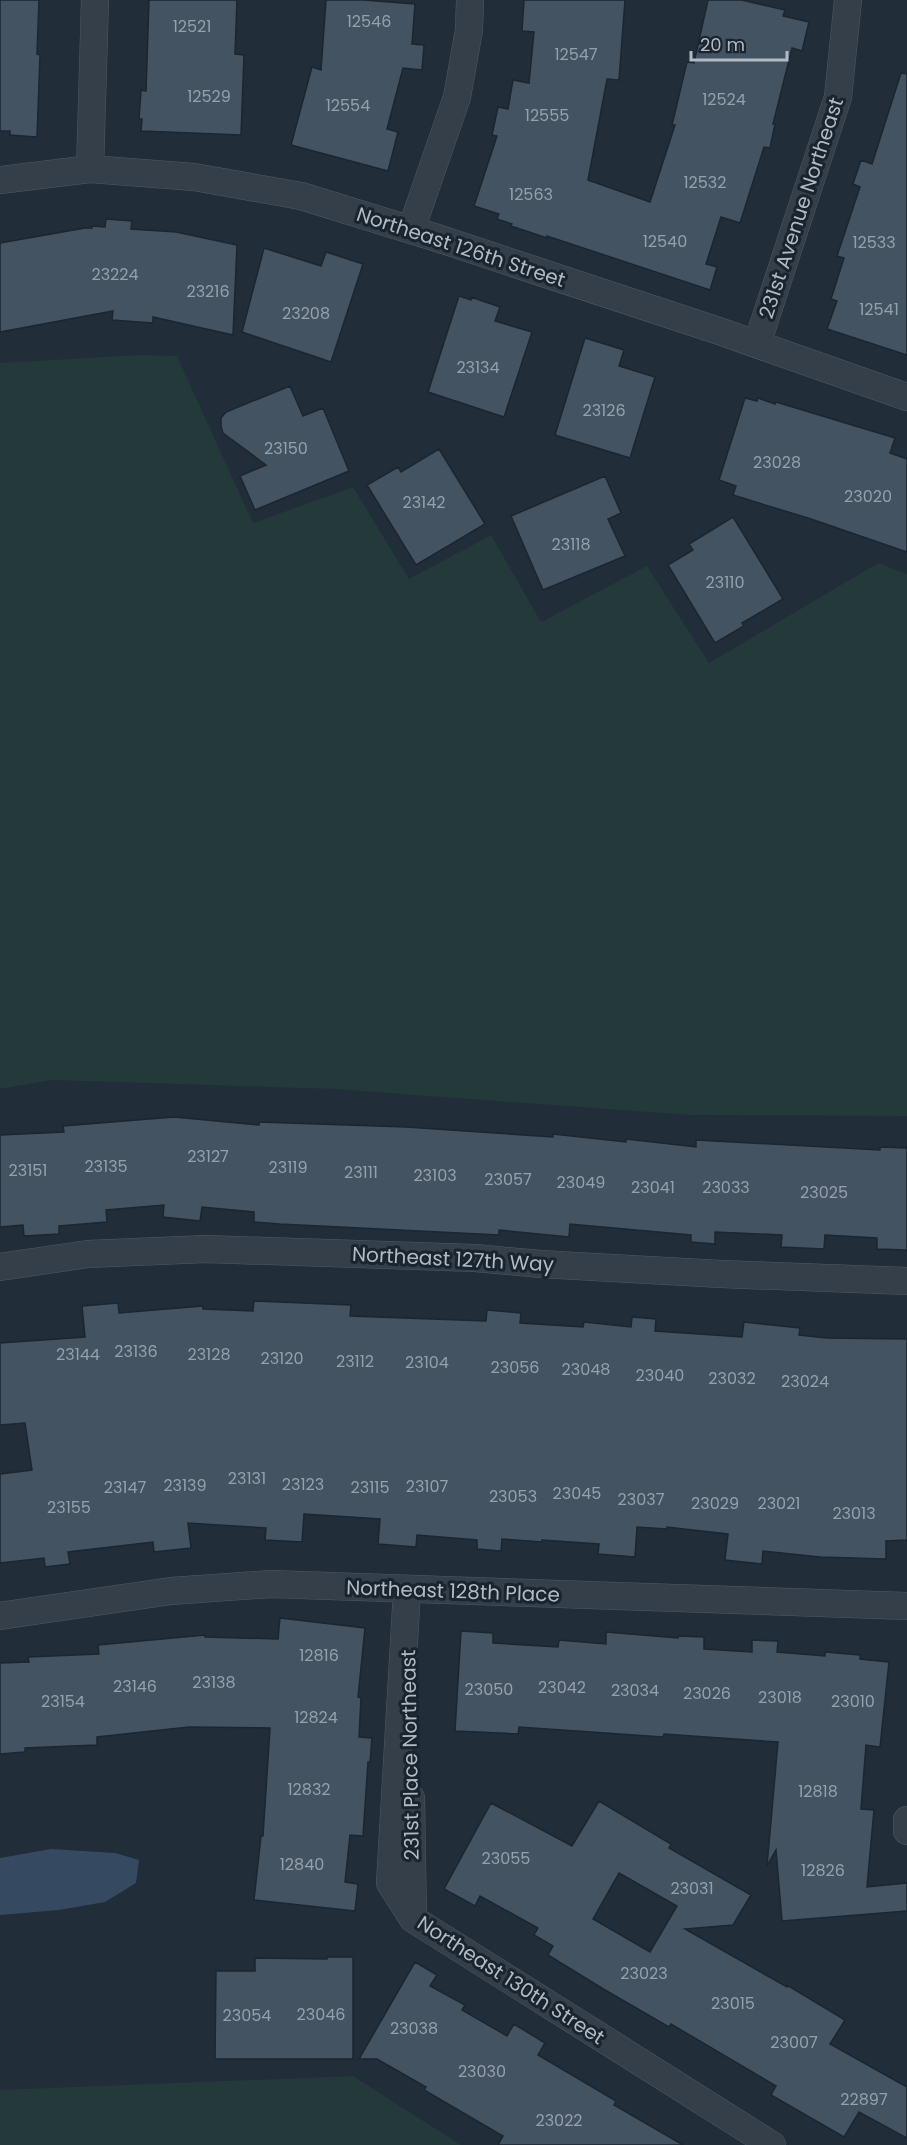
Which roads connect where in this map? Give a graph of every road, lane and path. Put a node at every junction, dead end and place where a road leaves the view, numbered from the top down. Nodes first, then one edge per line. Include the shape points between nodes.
1 (95, 0) edge
2 (470, 0) edge
3 (848, 0) edge
4 (90, 169) junction
5 (0, 180) edge
6 (411, 230) junction
7 (757, 344) junction
8 (907, 397) edge
9 (0, 1267) edge
10 (907, 1281) edge
11 (407, 1590) junction
12 (907, 1606) edge
13 (0, 1616) edge
14 (907, 1820) edge
15 (907, 1830) edge
16 (413, 1919) joint
17 (772, 2145) edge

1 - 4 street
2 - 6 street via 457,97
3 - 7 street, 231st Avenue Northeast via 838,97
4 - 5 street, Northeast 126th Street
4 - 6 street, Northeast 126th Street via 194,177 301,196
6 - 7 street, Northeast 126th Street
7 - 8 street, Northeast 126th Street
9 - 10 street, Northeast 127th Way via 88,1254 206,1249 475,1258
11 - 12 street, Northeast 128th Place
11 - 13 street, Northeast 128th Place via 271,1584 171,1591
11 - 16 street, 231st Place Northeast
14 - 15 street
16 - 17 street, Northeast 130th Street

